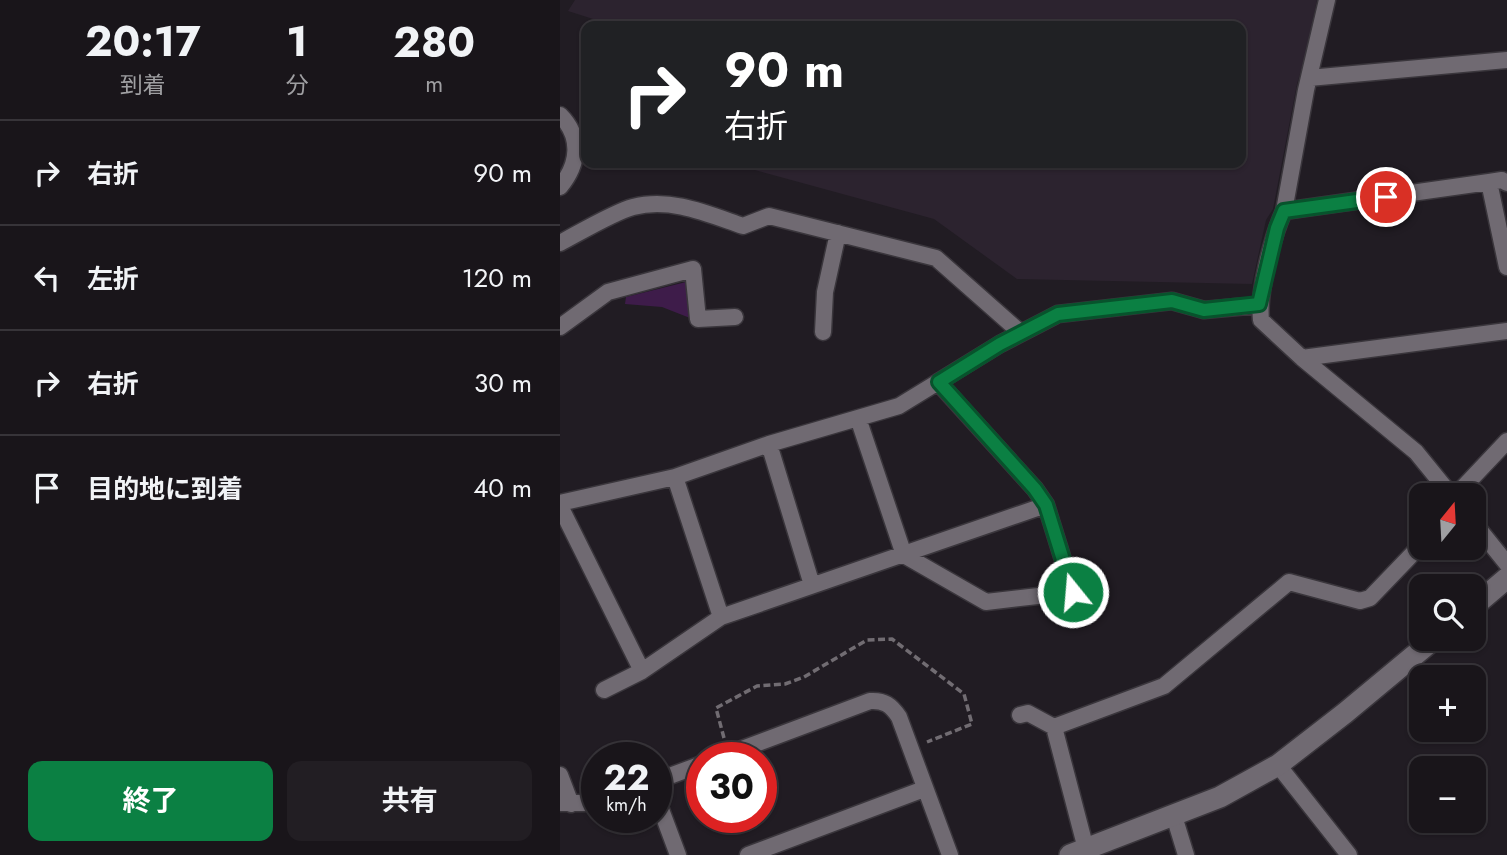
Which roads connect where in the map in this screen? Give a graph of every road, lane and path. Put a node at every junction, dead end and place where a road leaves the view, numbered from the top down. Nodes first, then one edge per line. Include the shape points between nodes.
1 (1326, 0) edge
2 (1507, 60) edge
3 (1309, 78) junction
4 (560, 115) edge
5 (1501, 180) edge
6 (560, 187) edge
7 (1284, 211) junction
8 (838, 233) junction
9 (560, 243) edge
10 (1507, 267) edge
11 (1259, 304) junction
12 (735, 317) dead end
13 (560, 327) edge
14 (1507, 331) edge
15 (822, 332) dead end
16 (1020, 334) junction
17 (1302, 358) junction
18 (939, 382) junction
19 (858, 418) junction
20 (1507, 441) edge
21 (769, 444) junction
22 (675, 477) junction
23 (1443, 483) edge
24 (1465, 483) edge
25 (560, 504) edge
26 (1046, 505) junction
27 (1486, 538) edge
28 (904, 555) junction
29 (1409, 557) edge
30 (1507, 564) edge
31 (1507, 578) edge
32 (812, 585) junction
33 (1486, 596) edge
34 (721, 617) junction
35 (1420, 651) edge
36 (642, 671) junction
37 (604, 690) dead end
38 (1020, 715) dead end
39 (1054, 727) junction
40 (761, 742) edge
41 (1278, 765) junction
42 (560, 775) edge
43 (924, 789) junction
44 (566, 804) edge
45 (1174, 816) junction
46 (670, 833) edge
47 (1078, 852) edge
48 (678, 855) edge
49 (748, 855) edge
50 (950, 855) edge
51 (1186, 855) edge
52 (1349, 855) edge

1 - 3 street
2 - 3 street
3 - 7 street
4 - 6 street via 572,130 577,152
5 - 7 street
5 - 10 street
7 - 11 street
8 - 9 street via 769,216 743,226 670,204 633,207
8 - 15 street
8 - 16 street via 936,258
11 - 16 street via 1204,310 1172,301 1058,314
11 - 17 street via 1261,320
12 - 13 street via 698,319 693,269 608,292
14 - 17 street
16 - 18 street
17 - 23 street via 1416,452
18 - 19 street via 899,406
18 - 26 street
19 - 21 street
19 - 28 street
20 - 24 street
21 - 22 street
21 - 32 street
22 - 25 street
22 - 34 street
25 - 36 street
26 - 28 street
26 - 28 street via 1073,592 986,602
27 - 30 street
28 - 32 street
29 - 39 street via 1370,598 1360,601 1289,582 1164,686
31 - 33 street
32 - 34 street
34 - 36 street
35 - 41 street
36 - 37 street
38 - 39 street via 1027,713
39 - 47 street
40 - 43 street via 880,701 899,718
41 - 45 street
41 - 52 street
42 - 44 street
43 - 49 street
43 - 50 street
45 - 47 street
45 - 51 street
46 - 48 street

